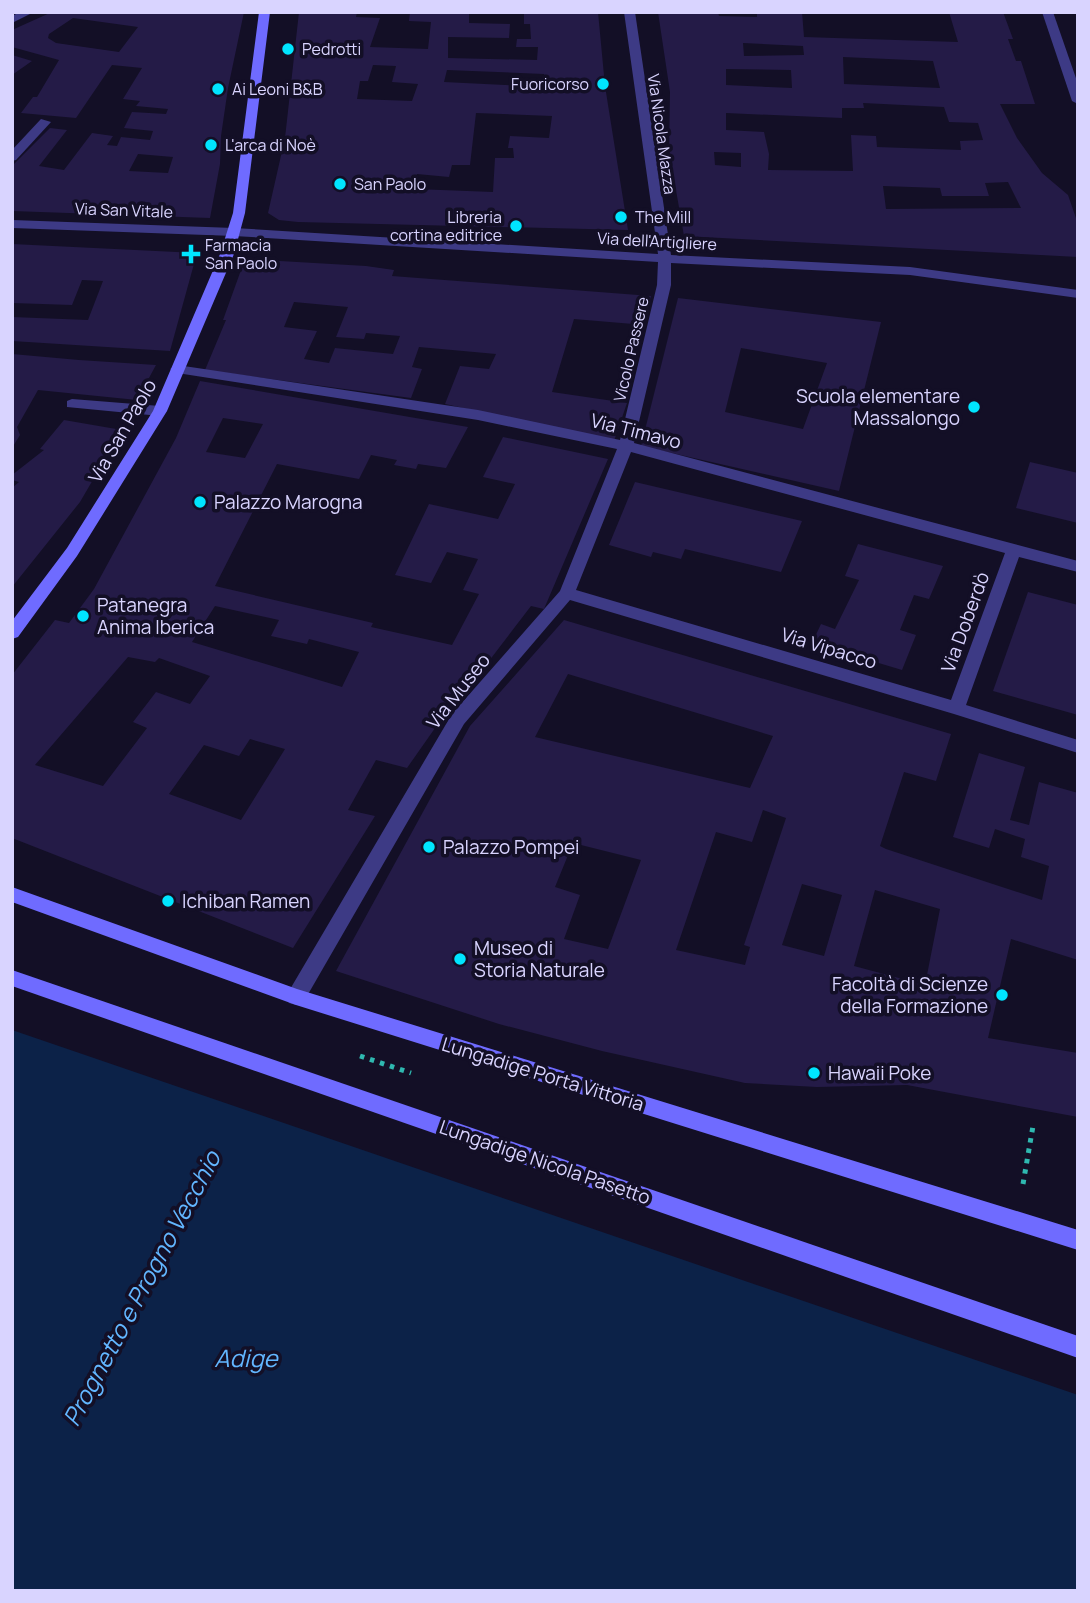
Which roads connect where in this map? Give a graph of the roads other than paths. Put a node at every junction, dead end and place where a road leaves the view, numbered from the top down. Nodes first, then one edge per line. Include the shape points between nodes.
1 (29, 12) edge
2 (265, 12) edge
3 (629, 12) edge
4 (1047, 12) edge
5 (12, 20) edge
6 (1078, 101) edge
7 (46, 122) dead end
8 (12, 157) edge
9 (12, 224) edge
10 (234, 232) junction
11 (665, 259) junction
12 (1078, 294) edge
13 (177, 369) junction
14 (72, 404) dead end
15 (160, 411) junction
16 (626, 446) junction
17 (1014, 550) junction
18 (1078, 567) edge
19 (567, 593) junction
20 (12, 633) edge
21 (956, 708) junction
22 (1078, 747) edge
23 (12, 894) edge
24 (12, 978) edge
25 (296, 997) junction
26 (1078, 1240) edge
27 (1078, 1347) edge

1 - 5 street
2 - 10 main road, Via San Paolo
3 - 11 street, Via Nicola Mazza
4 - 6 street
7 - 8 street
9 - 10 street, Via San Vitale
10 - 11 street, Via dell'Artigliere
10 - 13 main road, Via San Paolo
11 - 12 street, Via dell'Artigliere via 910,271
11 - 16 street, Vicolo Passere via 664,285
13 - 15 main road, Via San Paolo
13 - 16 street, Via Timavo via 478,415
14 - 15 street
15 - 20 main road, Via San Paolo via 72,552
16 - 17 street, Via Timavo
16 - 19 street, Via Museo
17 - 18 street, Via Timavo
17 - 21 street, Via Doberdò
19 - 21 street, Via Vipacco
19 - 25 street, Via Museo via 458,719
21 - 22 street, Via Vipacco
23 - 25 main road, Lungadige Porta Vittoria
24 - 27 main road, Lungadige Nicola Pasetto
25 - 26 main road, Lungadige Porta Vittoria

